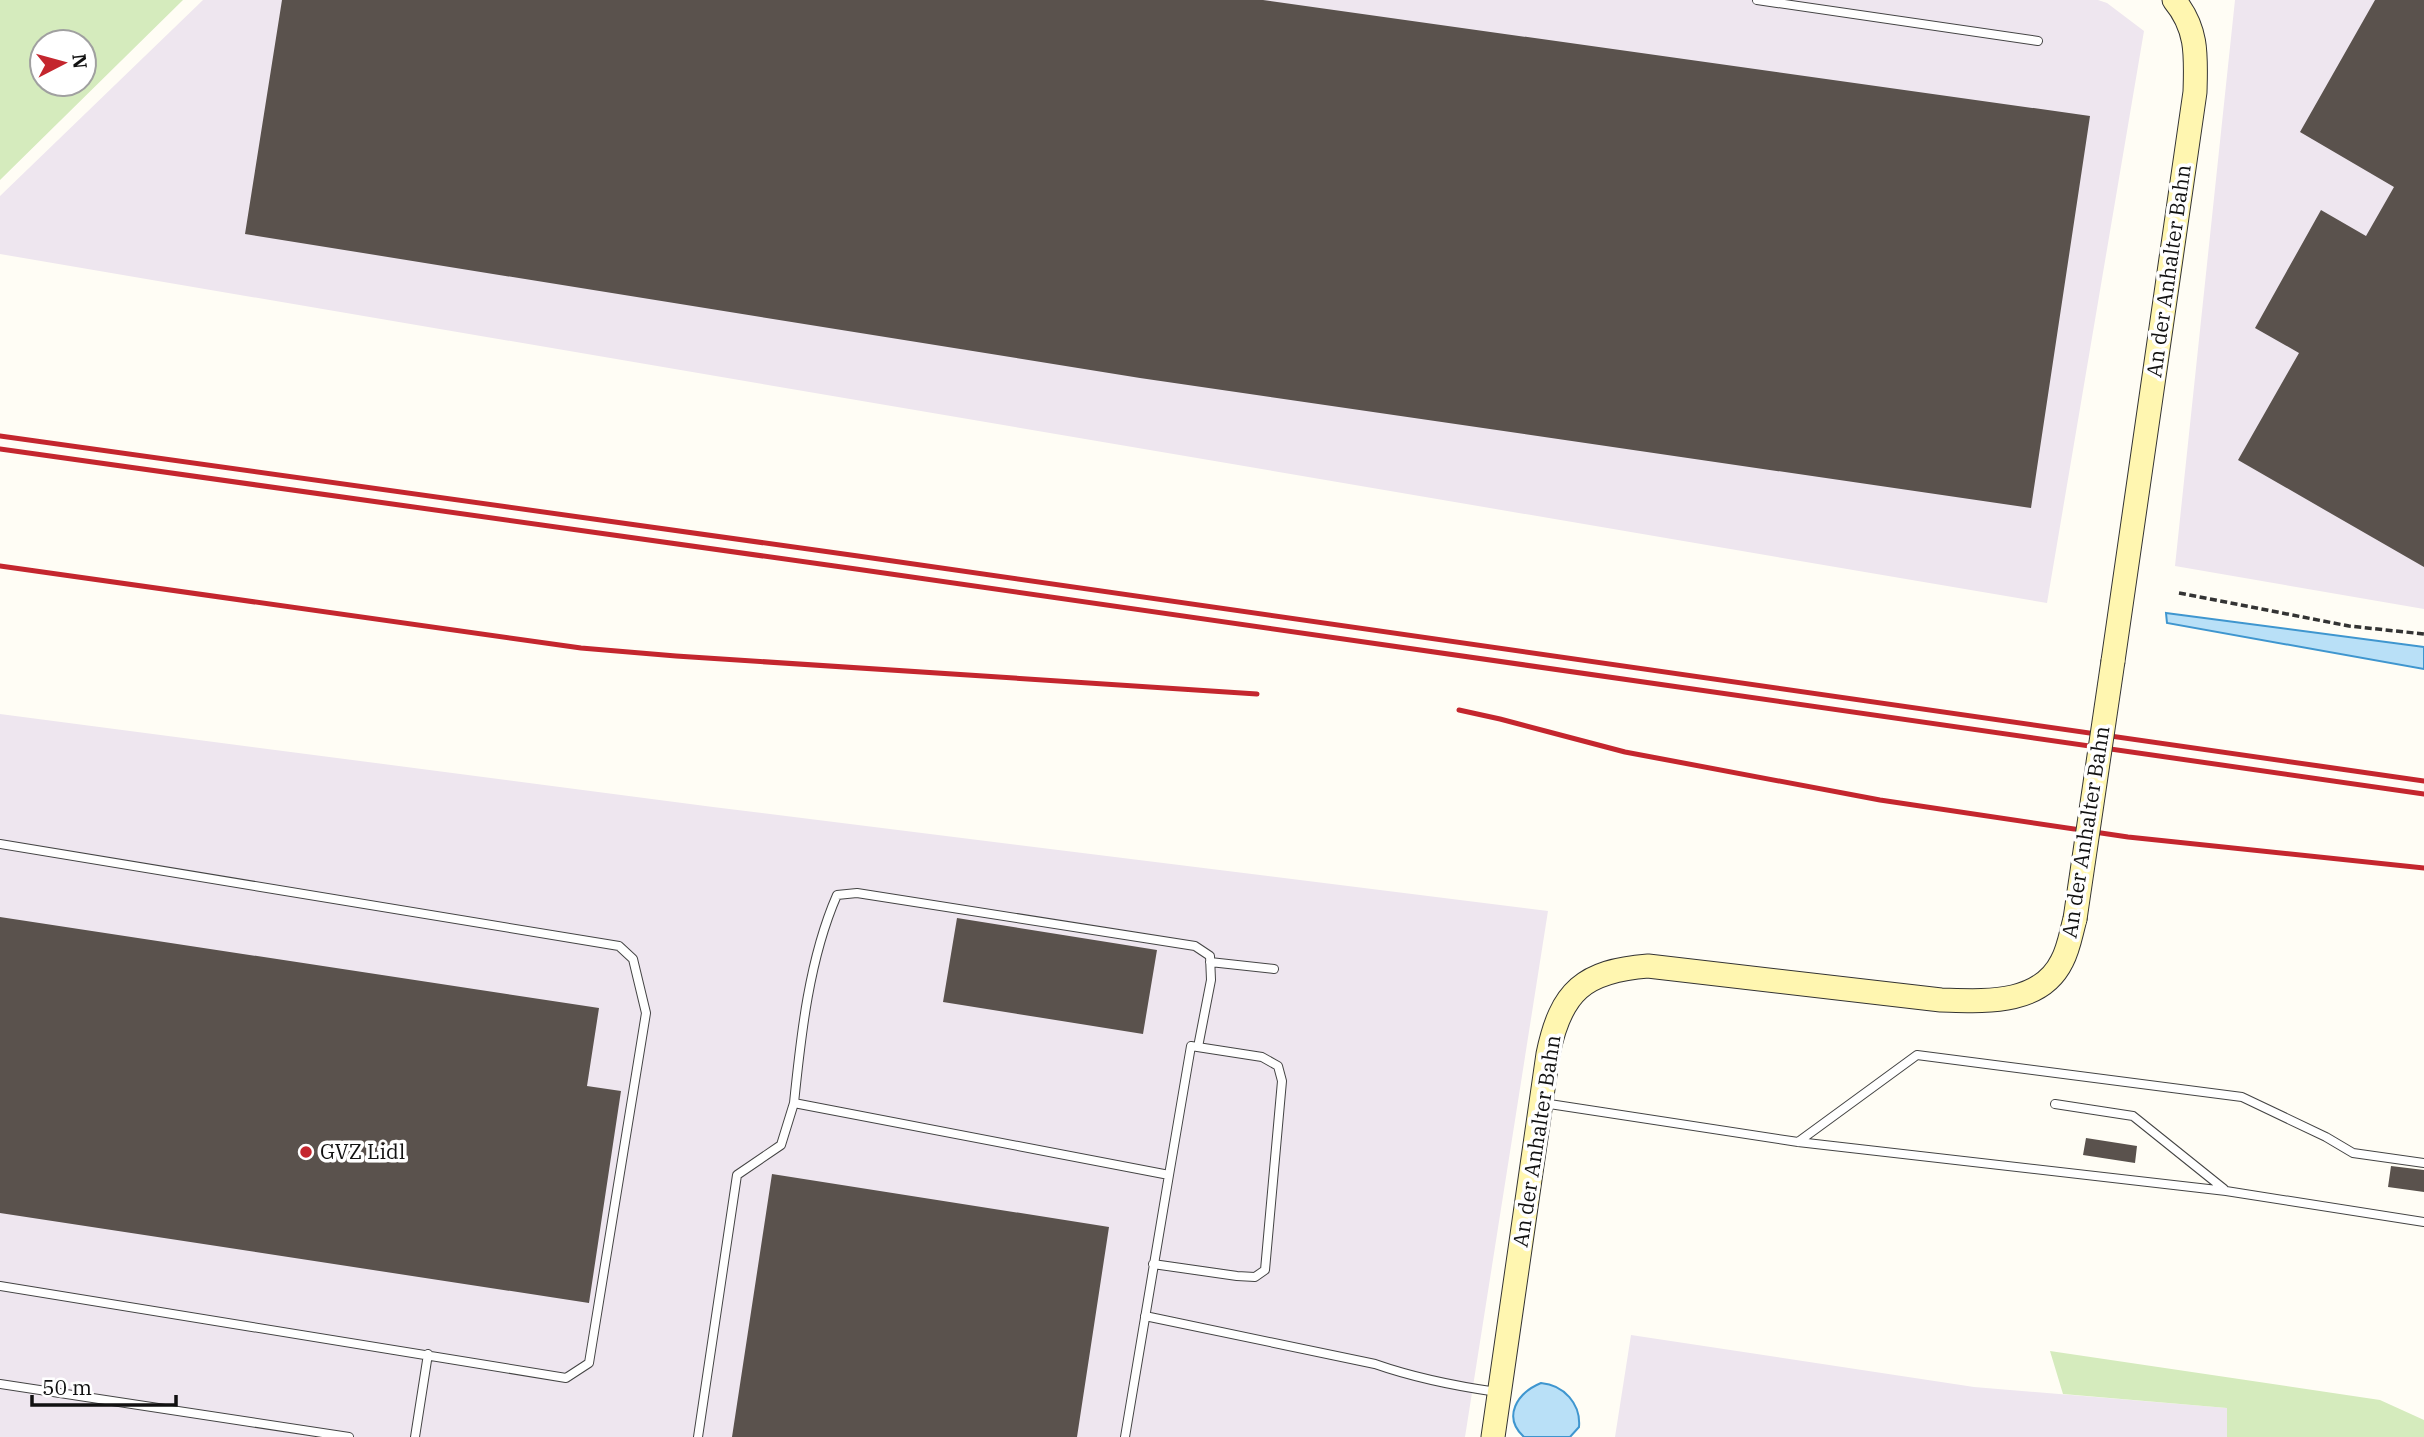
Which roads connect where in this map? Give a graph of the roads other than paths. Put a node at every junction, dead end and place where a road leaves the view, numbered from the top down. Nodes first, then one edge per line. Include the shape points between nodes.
1 (1757, 0) edge
2 (2174, 0) edge
3 (2038, 41) dead end
4 (0, 844) edge
5 (1210, 962) junction
6 (1274, 968) dead end
7 (1198, 1047) junction
8 (1539, 1103) junction
9 (794, 1104) junction
10 (2054, 1104) dead end
11 (1798, 1142) junction
12 (2424, 1163) edge
13 (1169, 1175) junction
14 (2225, 1191) junction
15 (2424, 1222) edge
16 (1153, 1265) junction
17 (0, 1286) edge
18 (1144, 1316) junction
19 (428, 1354) junction
20 (0, 1384) edge
21 (1500, 1392) junction
22 (349, 1437) edge
23 (415, 1437) edge
24 (698, 1437) edge
25 (1125, 1437) edge
26 (1493, 1437) edge

1 - 3 lane
2 - 8 street, An der Anhalter Bahn, bridge via 2192,33 2195,92 2075,919 2062,962 2033,990 2011,999 1981,1001 1648,966 1603,973 1584,984 1558,1016
4 - 19 lane via 619,946 634,959 646,1013 589,1363 566,1378
5 - 6 lane
5 - 7 lane via 1211,981
5 - 9 lane via 1210,956 1195,946 858,892 837,895 827,919 801,1031
7 - 13 lane via 1191,1046
7 - 16 lane via 1262,1057 1278,1066 1282,1081 1265,1270 1255,1277
8 - 11 lane
8 - 21 street, An der Anhalter Bahn
9 - 13 lane
9 - 24 lane via 781,1145 737,1175
10 - 14 lane via 2133,1116
11 - 12 lane via 1917,1055 2242,1097 2353,1153
11 - 14 lane
13 - 16 lane
14 - 15 lane
16 - 18 lane
17 - 19 lane
18 - 21 lane via 1334,1355 1444,1384
18 - 25 lane
19 - 23 lane
20 - 22 lane
21 - 26 street, An der Anhalter Bahn

